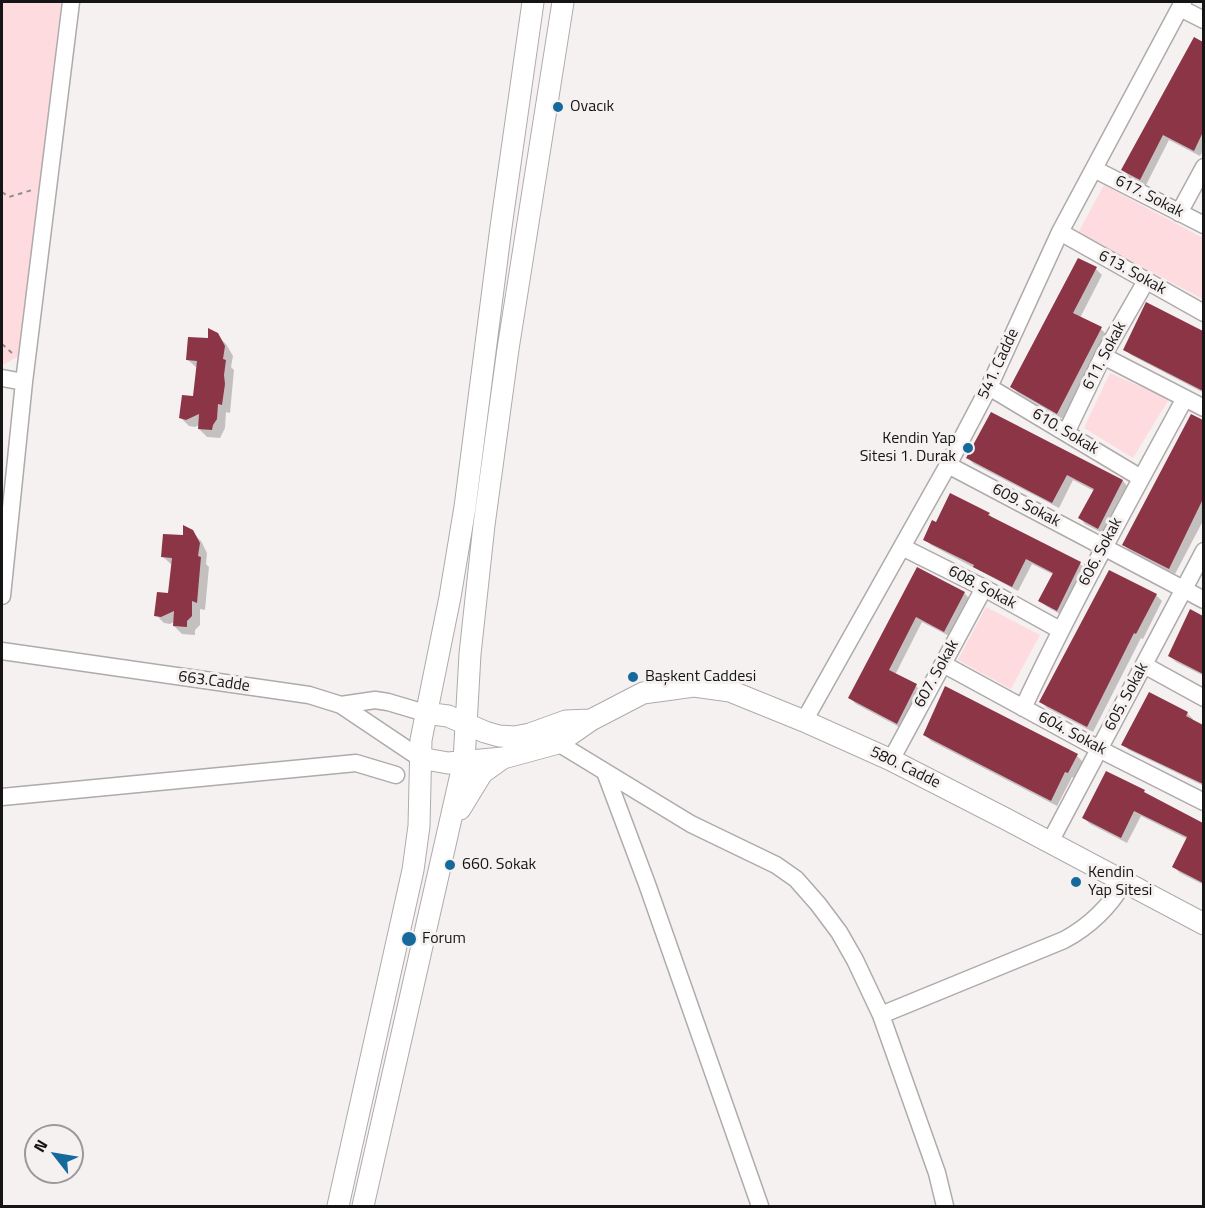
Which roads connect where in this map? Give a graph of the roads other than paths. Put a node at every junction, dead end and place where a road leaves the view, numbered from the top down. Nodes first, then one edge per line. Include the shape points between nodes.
1 (71, 2) edge
2 (533, 2) edge
3 (563, 2) edge
4 (1182, 4) edge
5 (1203, 20) edge
6 (1203, 167) edge
7 (1095, 169) junction
8 (1179, 213) junction
9 (1203, 225) edge
10 (1060, 232) junction
11 (1146, 281) junction
12 (1203, 313) edge
13 (1103, 356) junction
14 (2, 378) edge
15 (24, 382) junction
16 (988, 387) junction
17 (1185, 399) junction
18 (1203, 408) edge
19 (1066, 433) junction
20 (948, 465) junction
21 (1141, 478) junction
22 (1103, 547) junction
23 (903, 548) junction
24 (1203, 551) edge
25 (984, 588) junction
26 (1184, 589) junction
27 (2, 596) edge
28 (1203, 600) edge
29 (1060, 630) junction
30 (2, 651) edge
31 (943, 664) junction
32 (1144, 665) junction
33 (1203, 698) edge
34 (341, 705) junction
35 (1023, 708) junction
36 (425, 713) junction
37 (591, 720) junction
38 (804, 721) junction
39 (467, 724) junction
40 (558, 743) junction
41 (1099, 749) junction
42 (420, 758) junction
43 (503, 758) junction
44 (891, 760) junction
45 (464, 761) junction
46 (605, 772) junction
47 (396, 775) dead end
48 (2, 797) edge
49 (1203, 802) edge
50 (446, 839) junction
51 (1050, 842) junction
52 (1124, 882) junction
53 (1203, 924) edge
54 (881, 1015) junction
55 (338, 1206) edge
56 (363, 1206) edge
57 (760, 1206) edge
58 (945, 1206) edge

1 - 15 street
2 - 36 main road via 465,507
3 - 39 main road via 484,525
4 - 5 street
4 - 7 street, 541. Cadde
6 - 8 street
7 - 8 street, 617. Sokak
7 - 10 street, 541. Cadde
8 - 9 street, 617. Sokak
10 - 11 street, 613. Sokak
10 - 16 street, 541. Cadde
11 - 12 street, 613. Sokak
11 - 13 street, 611. Sokak
13 - 17 street
13 - 19 street, 611. Sokak
14 - 15 street
15 - 27 street
16 - 19 street, 610. Sokak
16 - 20 street, 541. Cadde
17 - 18 street
17 - 21 street, 606. Sokak
19 - 21 street, 610. Sokak
20 - 22 street, 609. Sokak
20 - 23 street, 541. Cadde
21 - 22 street, 606. Sokak
22 - 26 street, 609. Sokak
22 - 29 street, 606. Sokak
23 - 25 street, 608. Sokak
23 - 38 street, 541. Cadde
24 - 26 street, 605. Sokak
25 - 29 street, 608. Sokak
25 - 31 street, 607. Sokak
26 - 28 street, 609. Sokak
26 - 32 street, 605. Sokak
29 - 35 street, 606. Sokak
30 - 34 street, 663.Cadde via 309,695
31 - 35 street, 604. Sokak
31 - 44 street, 607. Sokak
32 - 33 street
32 - 41 street, 605. Sokak
34 - 36 street, 663.Cadde via 375,700
34 - 42 street
35 - 41 street, 604. Sokak
36 - 39 main road
36 - 42 main road
37 - 38 main road, 580. Cadde via 644,693 694,686 730,691
37 - 39 main road via 566,721 515,737 492,734
37 - 40 main road
38 - 44 main road, 580. Cadde
39 - 45 main road
40 - 43 main road
40 - 46 street
41 - 49 street, 604. Sokak
41 - 51 street, 605. Sokak
42 - 45 main road via 448,763
42 - 55 main road via 419,826 412,870
43 - 45 main road
43 - 50 main road via 477,779
44 - 51 main road, 580. Cadde
45 - 50 main road
46 - 54 street via 691,824 776,865 796,879 839,932
46 - 57 street
47 - 48 street via 356,763
50 - 56 main road
51 - 52 main road, 580. Cadde
52 - 53 main road, 580. Cadde
52 - 54 street via 1100,915 1064,940
54 - 58 street

